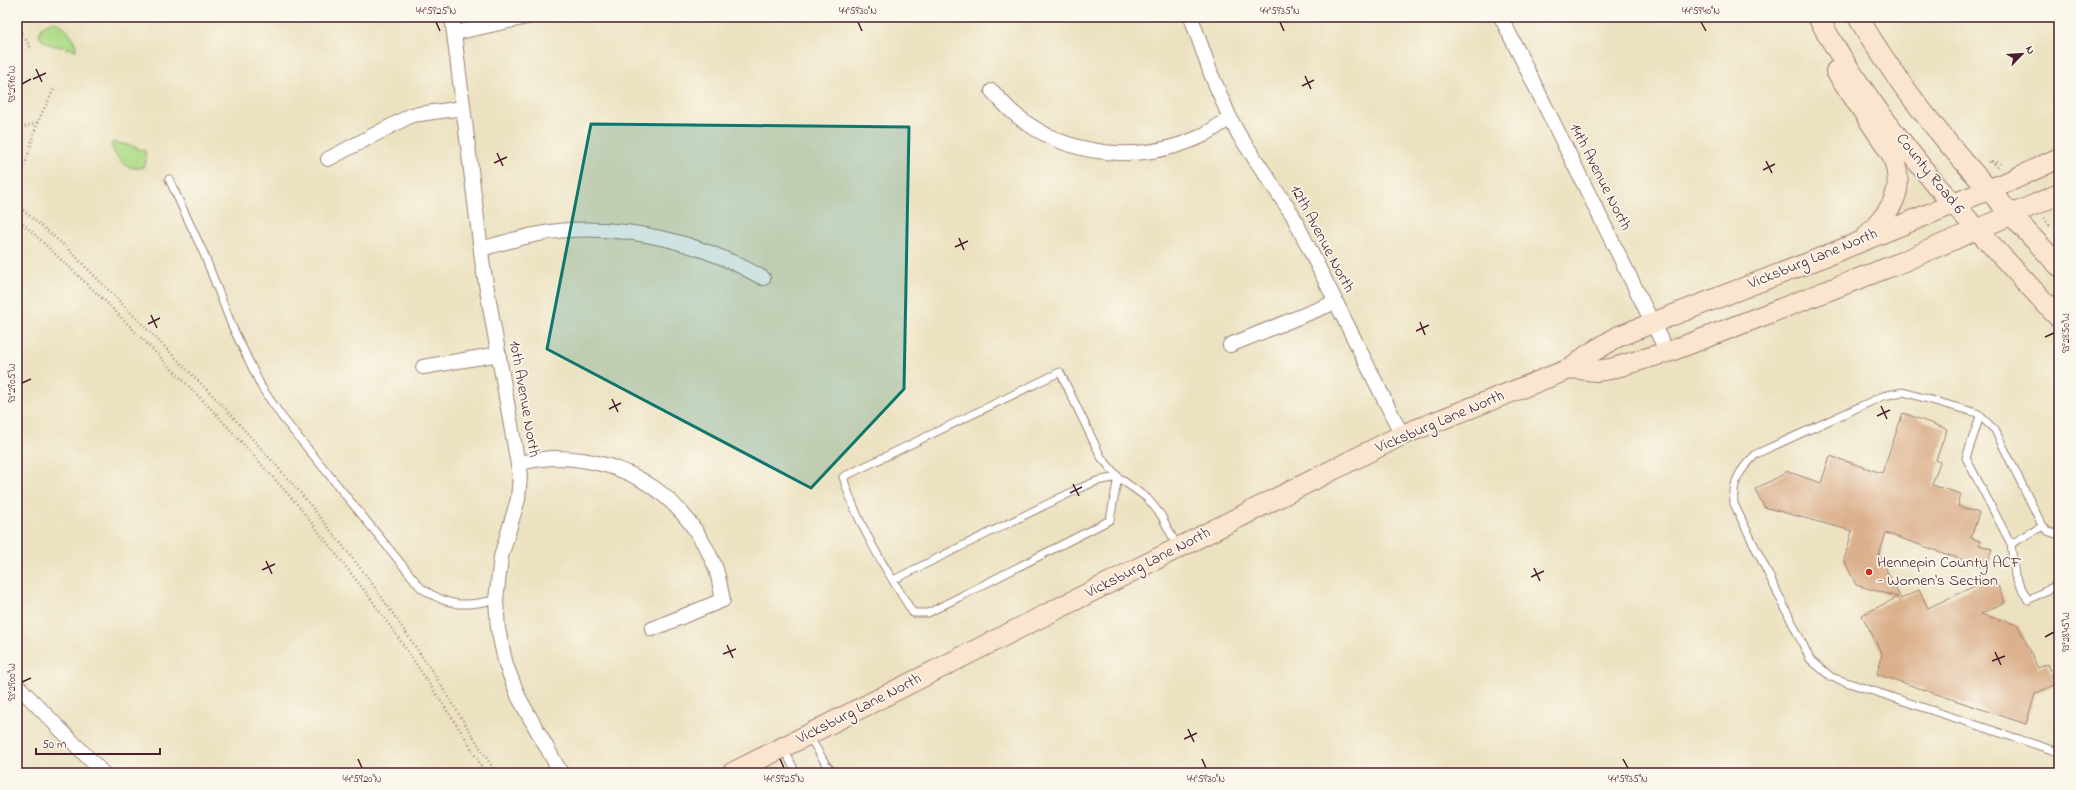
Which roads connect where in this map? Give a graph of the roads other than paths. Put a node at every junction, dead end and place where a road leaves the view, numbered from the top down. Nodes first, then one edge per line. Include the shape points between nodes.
1 (452, 17) edge
2 (527, 17) edge
3 (1190, 17) edge
4 (1501, 17) edge
5 (1858, 17) edge
6 (1819, 18) edge
7 (455, 33) junction
8 (992, 91) dead end
9 (463, 108) junction
10 (1230, 118) junction
11 (2059, 158) edge
12 (328, 159) dead end
13 (169, 178) dead end
14 (1988, 190) junction
15 (2059, 194) edge
16 (1953, 204) junction
17 (2012, 215) junction
18 (1977, 230) junction
19 (1862, 240) junction
20 (481, 249) junction
21 (2059, 266) edge
22 (763, 278) dead end
23 (1336, 302) junction
24 (2059, 318) edge
25 (1653, 323) junction
26 (1230, 345) dead end
27 (1667, 352) junction
28 (499, 354) junction
29 (423, 367) dead end
30 (1572, 368) junction
31 (1980, 416) junction
32 (1402, 436) junction
33 (519, 463) junction
34 (1118, 477) junction
35 (2043, 526) junction
36 (2059, 535) edge
37 (2010, 544) junction
38 (1178, 548) junction
39 (893, 580) junction
40 (2059, 584) edge
41 (496, 600) junction
42 (652, 629) dead end
43 (17, 685) edge
44 (808, 734) junction
45 (783, 747) junction
46 (2059, 750) edge
47 (104, 773) edge
48 (561, 773) edge
49 (732, 773) edge
50 (796, 773) edge
51 (834, 773) edge

1 - 7 street, 10th Avenue North
2 - 7 street
3 - 10 street, 12th Avenue North
4 - 25 street, 14th Avenue North
5 - 14 main road, County Road 6 via 1921,112
6 - 16 main road, County Road 6 via 1856,78 1920,165
6 - 19 main road via 1832,65 1891,153 1897,167 1898,186 1891,205
7 - 9 street, 10th Avenue North
8 - 10 street via 1015,115 1042,133 1073,145 1106,153 1139,154 1171,147 1202,136
9 - 12 street via 412,115
9 - 20 street, 10th Avenue North
10 - 23 street, 12th Avenue North via 1292,214
11 - 14 main road, Vicksburg Lane North
13 - 41 lane via 204,254 232,326 251,366 282,417 421,588 437,599 455,604 469,605
14 - 16 main road, Vicksburg Lane North
14 - 17 main road, County Road 6
15 - 17 main road, Vicksburg Lane North
16 - 18 main road, County Road 6
16 - 19 main road, Vicksburg Lane North
17 - 18 main road, Vicksburg Lane North
17 - 21 main road, County Road 6
18 - 24 main road, County Road 6
18 - 27 main road, Vicksburg Lane North via 1897,264
19 - 25 main road, Vicksburg Lane North
20 - 22 street via 523,237 566,230 610,230 653,236 696,247 737,263
20 - 28 street, 10th Avenue North
23 - 26 street
23 - 32 street, 12th Avenue North
25 - 27 street, 14th Avenue North
25 - 30 main road, Vicksburg Lane North via 1607,342
27 - 30 main road, Vicksburg Lane North via 1610,369 1596,371
28 - 29 street
28 - 33 street, 10th Avenue North
30 - 32 main road, Vicksburg Lane North
31 - 35 lane via 1995,430
31 - 37 lane via 1966,458
31 - 46 lane via 1903,392 1883,396 1756,454 1741,469 1733,489 1734,504 1810,660 1831,677 2055,751
32 - 38 main road, Vicksburg Lane North
33 - 41 street, 10th Avenue North via 518,499 501,557
33 - 42 street via 553,458 588,460 621,469 645,482 678,507 699,535 715,566 722,600
34 - 38 lane via 1147,498 1161,515
34 - 39 lane via 1080,488
34 - 39 lane via 1110,520 928,613 913,614
34 - 39 lane via 1101,457 1060,372 1042,380 843,477 850,502
35 - 36 lane via 2047,531
35 - 37 lane
37 - 40 lane via 2015,576 2028,600
38 - 44 main road, Vicksburg Lane North
41 - 48 street, 10th Avenue North via 498,629 506,664 519,698
43 - 47 street
44 - 45 main road, Vicksburg Lane North
44 - 51 lane
45 - 49 main road, Vicksburg Lane North
45 - 50 lane

